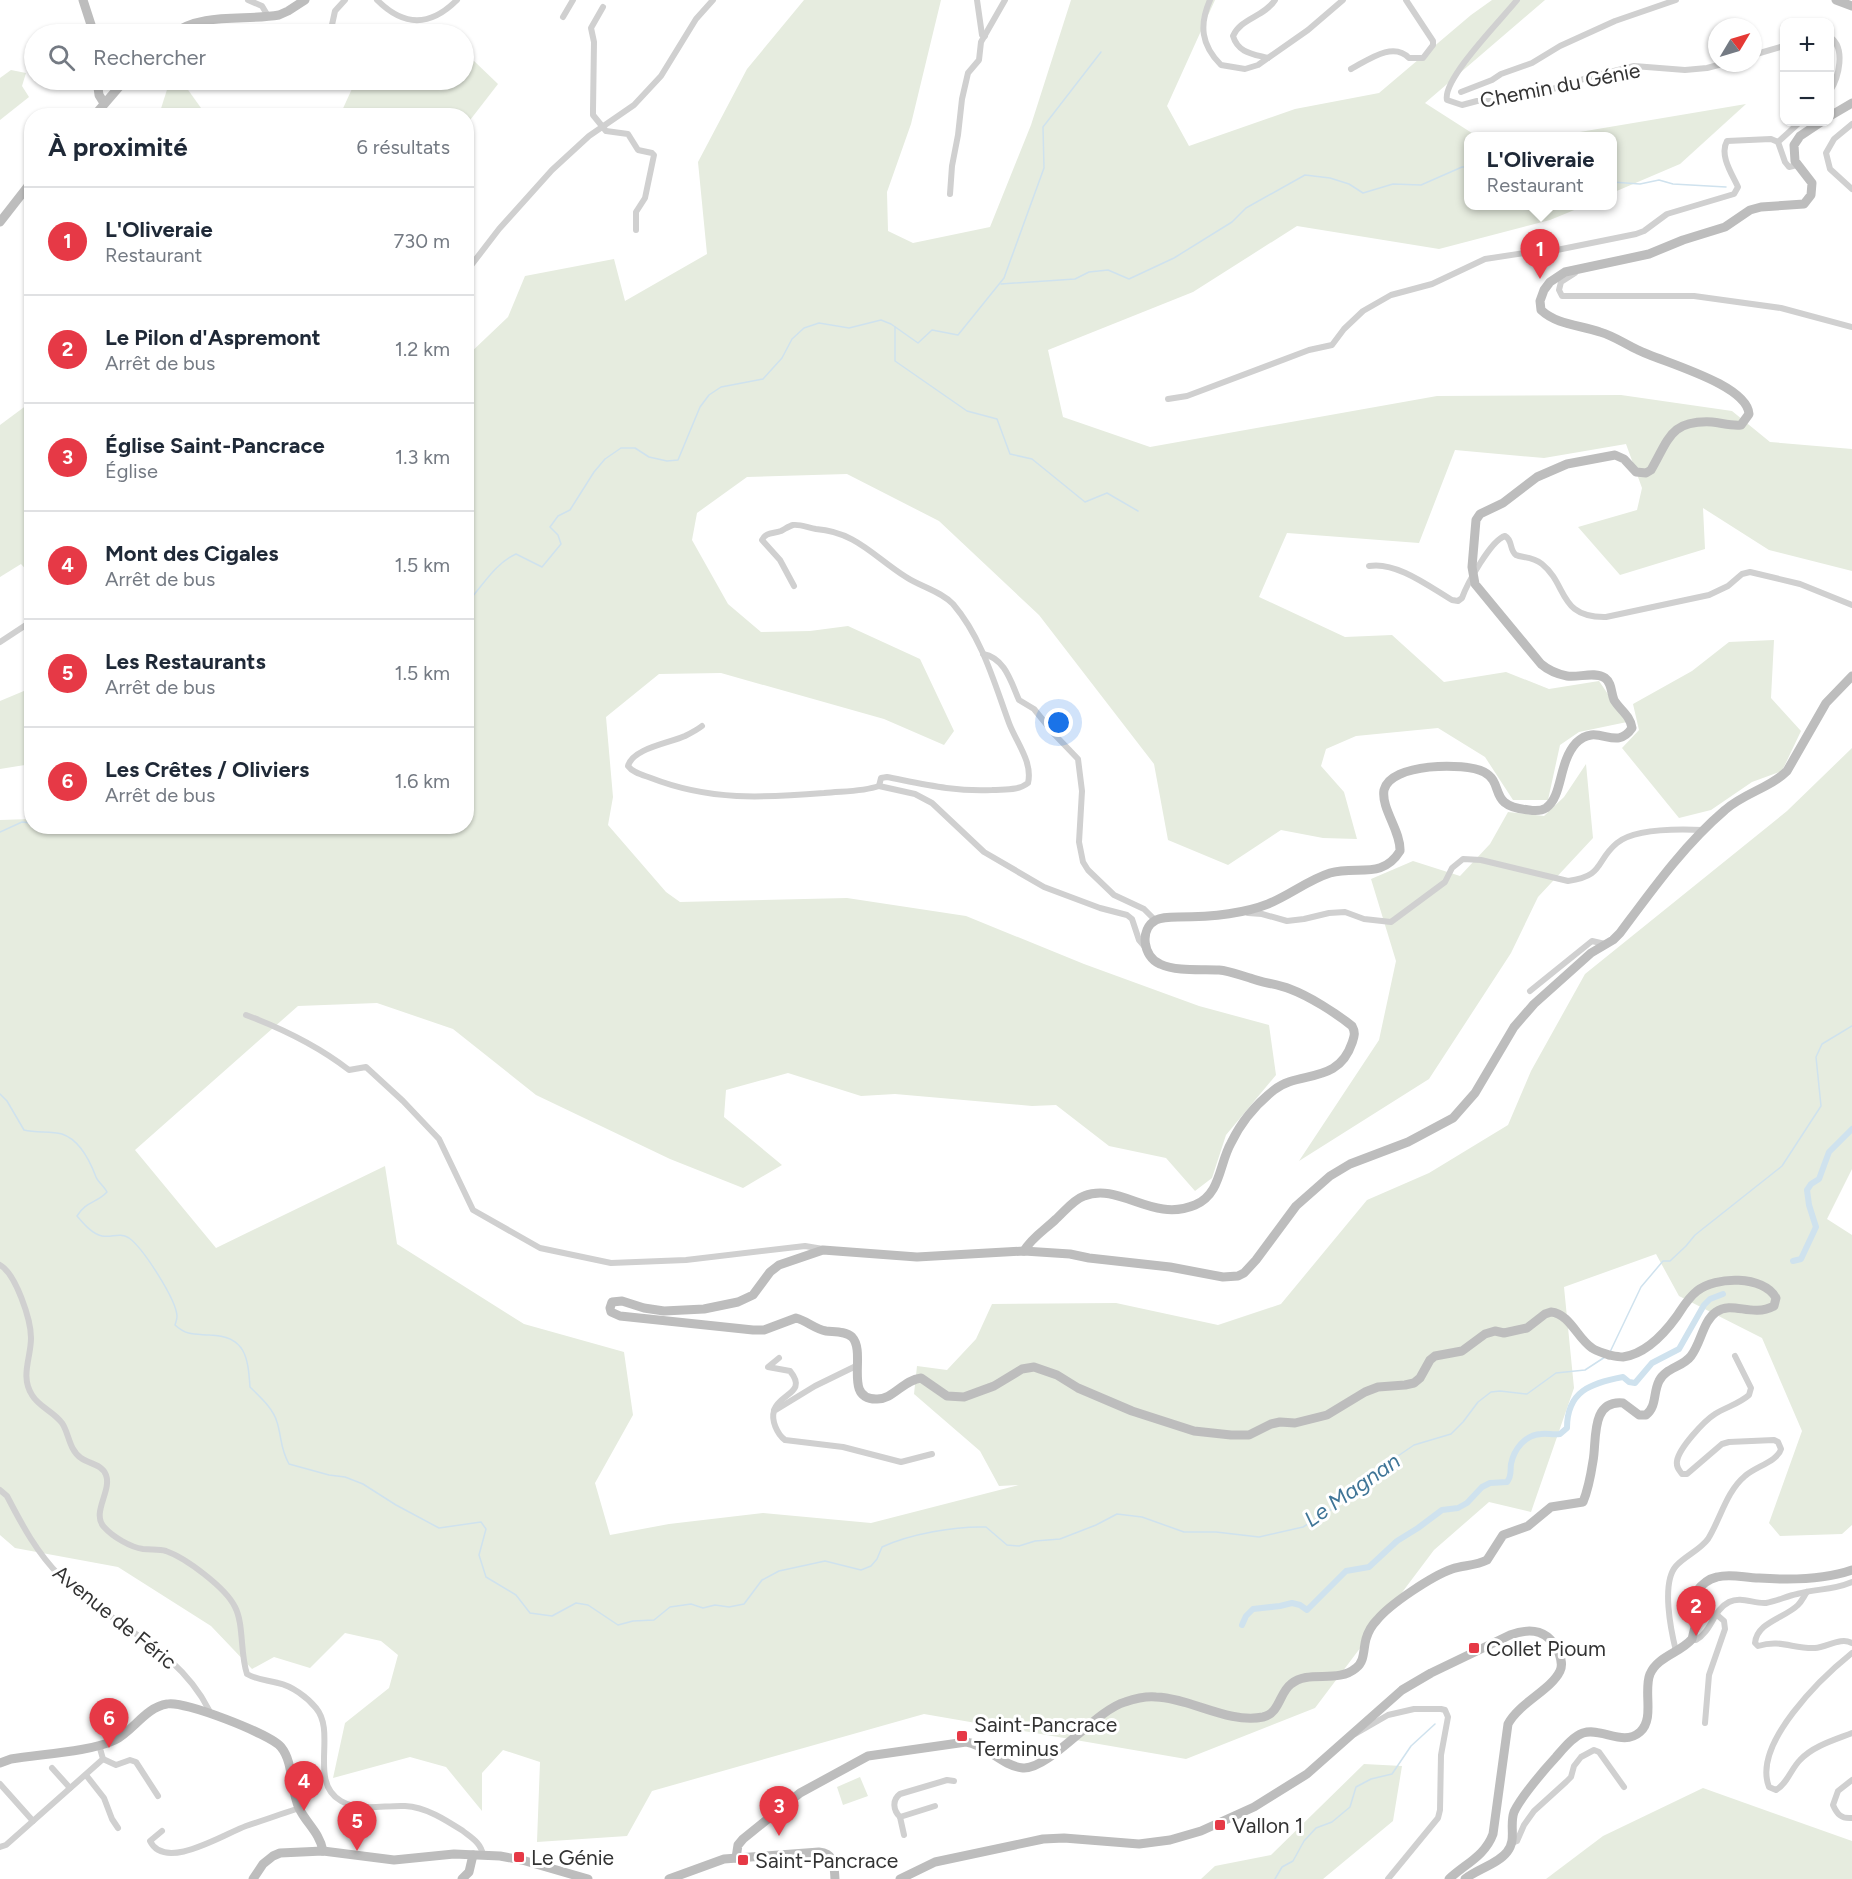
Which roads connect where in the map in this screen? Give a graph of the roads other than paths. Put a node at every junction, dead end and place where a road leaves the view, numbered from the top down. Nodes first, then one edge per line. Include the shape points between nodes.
1 (83, 0) edge
2 (248, 0) edge
3 (305, 0) edge
4 (345, 0) edge
5 (377, 0) edge
6 (457, 0) edge
7 (573, 0) edge
8 (712, 0) edge
9 (977, 0) edge
10 (1005, 0) edge
11 (1210, 0) edge
12 (1275, 0) edge
13 (1344, 0) edge
14 (1350, 0) edge
15 (1406, 0) edge
16 (1517, 0) edge
17 (1676, 0) edge
18 (1836, 0) edge
19 (263, 3) edge
20 (1337, 5) junction
21 (1852, 6) edge
22 (603, 7) dead end
23 (267, 16) junction
24 (563, 17) dead end
25 (91, 24) edge
26 (194, 24) edge
27 (332, 24) edge
28 (985, 36) junction
29 (1834, 41) edge
30 (1780, 47) edge
31 (1762, 52) edge
32 (1268, 58) junction
33 (1708, 68) edge
34 (1351, 69) dead end
35 (1834, 82) edge
36 (98, 90) edge
37 (116, 90) edge
38 (1461, 92) dead end
39 (104, 103) junction
40 (1852, 103) edge
41 (100, 108) edge
42 (1834, 114) edge
43 (1852, 124) edge
44 (603, 126) junction
45 (1796, 126) edge
46 (1816, 126) edge
47 (1778, 142) junction
48 (1797, 165) junction
49 (1852, 189) edge
50 (24, 191) edge
51 (950, 194) dead end
52 (0, 222) edge
53 (636, 230) dead end
54 (474, 262) edge
55 (1582, 267) junction
56 (1852, 327) edge
57 (1168, 399) dead end
58 (1369, 566) dead end
59 (1473, 579) junction
60 (794, 585) dead end
61 (1852, 605) edge
62 (24, 626) edge
63 (0, 642) edge
64 (983, 654) junction
65 (1852, 676) edge
66 (702, 726) dead end
67 (879, 786) junction
68 (1704, 830) junction
69 (1238, 911) junction
70 (1155, 920) junction
71 (1605, 944) junction
72 (1145, 947) junction
73 (1530, 991) dead end
74 (246, 1015) dead end
75 (823, 1250) junction
76 (1024, 1251) junction
77 (0, 1265) edge
78 (1735, 1356) dead end
79 (779, 1358) dead end
80 (858, 1365) junction
81 (774, 1411) junction
82 (932, 1454) dead end
83 (0, 1490) edge
84 (1852, 1570) edge
85 (1852, 1582) edge
86 (1807, 1592) junction
87 (1716, 1614) junction
88 (1692, 1639) junction
89 (1852, 1642) edge
90 (1676, 1651) junction
91 (1852, 1653) edge
92 (209, 1713) junction
93 (1705, 1723) dead end
94 (1852, 1733) edge
95 (1350, 1735) junction
96 (99, 1745) junction
97 (103, 1759) junction
98 (0, 1763) edge
99 (52, 1768) dead end
100 (86, 1775) junction
101 (954, 1780) dead end
102 (1852, 1780) edge
103 (0, 1784) edge
104 (1623, 1787) dead end
105 (70, 1788) junction
106 (158, 1796) dead end
107 (936, 1806) dead end
108 (299, 1808) junction
109 (900, 1817) junction
110 (1852, 1818) edge
111 (33, 1821) junction
112 (118, 1828) dead end
113 (162, 1831) dead end
114 (904, 1835) dead end
115 (1512, 1843) junction
116 (0, 1847) edge
117 (323, 1851) junction
118 (478, 1855) junction
119 (736, 1858) junction
120 (253, 1879) edge
121 (462, 1879) edge
122 (588, 1879) edge
123 (669, 1879) edge
124 (835, 1879) edge
125 (900, 1879) edge
126 (1388, 1879) edge
127 (1449, 1879) edge
128 (1465, 1879) edge

1 - 25 street
2 - 19 street
3 - 23 street via 279,15
4 - 27 street via 335,11
5 - 6 street via 398,16 421,21 444,12
7 - 24 street
8 - 44 street via 661,76 634,105
9 - 28 street
10 - 28 street
11 - 32 street via 1203,33 1218,62 1226,68 1245,69
12 - 32 street via 1264,12 1242,23 1233,36 1242,50
13 - 20 street
14 - 20 street
15 - 34 street via 1433,41 1423,58 1409,58 1393,50
16 - 33 street, Chemin du Génie via 1471,52 1447,92 1447,100 1462,105 1505,101 1634,66
17 - 38 street via 1615,21 1532,63
18 - 21 street
19 - 23 street
20 - 32 street
22 - 44 street via 591,28 593,115
23 - 26 street
28 - 51 street via 979,60 968,73 962,99
29 - 35 street via 1839,52
30 - 31 street
36 - 39 street
37 - 39 street
39 - 41 street
40 - 42 street
43 - 49 street via 1834,139 1826,153 1830,169
44 - 53 street via 611,133 628,134 638,150 654,155 645,198 636,212
44 - 54 street via 552,170
45 - 47 street
46 - 48 street via 1795,142
47 - 48 street via 1785,162 1790,167
47 - 57 street via 1727,141 1724,155 1738,187 1734,194 1667,214 1636,234 1542,253 1485,259 1447,279 1376,303 1344,329 1332,345 1187,396
48 - 55 street via 1812,183 1811,195 1804,204 1750,210 1725,227 1649,254
50 - 52 street
55 - 56 street via 1561,282 1562,296 1702,297 1781,308
55 - 59 street via 1550,282 1540,301 1541,310 1549,317 1602,332 1636,350 1697,372 1745,402 1749,414 1741,425 1680,426 1646,473 1636,472 1624,459 1612,455 1567,464 1537,477 1478,517 1473,537
58 - 59 street via 1393,568 1455,601 1462,598
59 - 61 street via 1498,540 1505,536 1514,553 1528,556 1545,567 1568,603 1591,616 1606,617 1700,598 1750,572 1800,584
59 - 69 street via 1540,664 1568,677 1605,678 1632,728 1618,739 1595,734 1583,738 1565,759 1553,801 1537,811 1508,807 1486,773 1476,769 1424,767 1394,776 1387,783 1384,801 1400,845 1396,857 1376,870 1330,873 1268,904
60 - 64 street via 780,561 763,544 763,537 792,525 831,530 944,596 973,631
62 - 63 street
64 - 67 street via 1026,761 1028,783 1018,788 974,791 887,777 881,778
64 - 70 street via 1005,668 1019,700 1034,708 1078,759 1082,791 1079,842 1088,870 1114,895 1144,909
65 - 68 street via 1826,703 1787,771 1727,808
66 - 67 street via 634,755 628,766 668,785 721,796 783,797
67 - 72 street via 915,794 932,803 984,852 1044,887 1127,915
68 - 69 street via 1635,834 1618,842 1594,873 1579,880 1463,859 1452,868 1445,882 1391,922 1364,920 1345,912 1287,921
68 - 71 street via 1620,933
69 - 70 street via 1202,918
70 - 72 street via 1145,935
71 - 73 street via 1592,941
71 - 76 street via 1534,1004 1514,1027 1475,1093 1453,1118 1408,1142 1350,1164 1316,1187 1241,1275 1223,1277 1170,1267
72 - 76 street via 1150,958 1159,964 1233,972 1298,992 1352,1026 1355,1034 1349,1052 1340,1063 1312,1078 1280,1085 1255,1107 1230,1145 1213,1190 1199,1203 1158,1209 1113,1194 1084,1196
74 - 75 street via 290,1033 349,1070 366,1067 439,1139 473,1210 540,1248 611,1263 686,1260 805,1246
75 - 76 street via 916,1257
75 - 80 street via 778,1265 753,1295 741,1301 704,1309 664,1311 616,1300 610,1310 620,1316 753,1330 796,1318 817,1328 848,1334 853,1338
77 - 118 street via 15,1282 31,1331 26,1375 32,1395 63,1425 79,1457 101,1467 107,1475 99,1516 102,1526 140,1549 164,1550 185,1559 230,1598 237,1609 247,1674 281,1683 317,1709 325,1725 328,1788 340,1801 356,1807 406,1806 427,1810 475,1839 481,1847
78 - 90 street via 1751,1388 1749,1395 1704,1424 1681,1452 1677,1467 1687,1474 1715,1448 1729,1442 1770,1440 1778,1442 1781,1449 1777,1457 1738,1482 1707,1540 1673,1571 1669,1611
79 - 81 street via 768,1367 790,1371 797,1379 796,1387
80 - 81 street
80 - 119 street via 858,1385 861,1394 868,1398 882,1399 905,1383 921,1378 948,1396 964,1397 1034,1367 1132,1411 1194,1431 1249,1435 1280,1422 1295,1423 1327,1415 1372,1389 1414,1383 1436,1356 1462,1351 1485,1334 1527,1328 1551,1312 1563,1317 1592,1348 1620,1357 1651,1344 1690,1297 1710,1284 1751,1281 1767,1288 1776,1298 1774,1306 1756,1312 1731,1307 1717,1311 1691,1356 1662,1377 1646,1415 1639,1415 1623,1403 1604,1409 1596,1423 1594,1461 1582,1502 1551,1507 1528,1526 1503,1535 1485,1561 1448,1570 1406,1596 1374,1623 1361,1662 1349,1673 1298,1679 1286,1688 1273,1712 1263,1717 1221,1713 1156,1696 1122,1703 1042,1762 1027,1768 966,1742 872,1755 800,1793 743,1839
81 - 82 street via 778,1432 785,1440 843,1447 901,1462
83 - 92 street, Avenue de Féric via 39,1553 60,1576 184,1673 199,1691
84 - 88 street via 1775,1579 1727,1575 1707,1581 1695,1593
85 - 86 street
86 - 87 street via 1765,1603 1733,1600
86 - 89 street via 1797,1606 1760,1630 1755,1643 1811,1648
87 - 88 street via 1702,1637
87 - 93 street via 1725,1629 1708,1675
88 - 90 street
90 - 115 street via 1650,1674 1647,1719 1640,1732 1623,1738 1592,1731 1574,1738 1518,1806 1512,1821
91 - 94 street via 1823,1678 1778,1736 1766,1768 1769,1787 1781,1787 1810,1752
92 - 96 street via 167,1704 156,1708 120,1737
92 - 108 street via 271,1738 280,1746 288,1761
95 - 125 street via 1288,1787 1201,1831 1139,1844 1043,1839 935,1862
95 - 126 street via 1403,1711 1441,1709 1447,1713 1438,1818
95 - 127 street via 1402,1690 1510,1635 1536,1630 1553,1641 1561,1659 1560,1671 1512,1715 1508,1724 1489,1843 1480,1856
96 - 97 street
96 - 98 street
97 - 100 street
97 - 106 street via 116,1765 136,1762
99 - 105 street
100 - 105 street
100 - 112 street via 104,1798
101 - 109 street via 900,1794 894,1807
102 - 110 street via 1838,1791 1833,1805 1839,1815
103 - 111 street
104 - 115 street via 1599,1752 1585,1754 1574,1766 1571,1777 1534,1811
105 - 111 street
107 - 109 street
108 - 113 street via 188,1851 160,1852 153,1848 150,1841
108 - 117 street via 320,1839
109 - 114 street
111 - 116 street
115 - 128 street via 1501,1858
117 - 118 street via 394,1860
117 - 120 street via 280,1853 263,1864
118 - 121 street
118 - 122 street via 522,1860
119 - 123 street via 710,1863
119 - 124 street via 824,1853 832,1858

